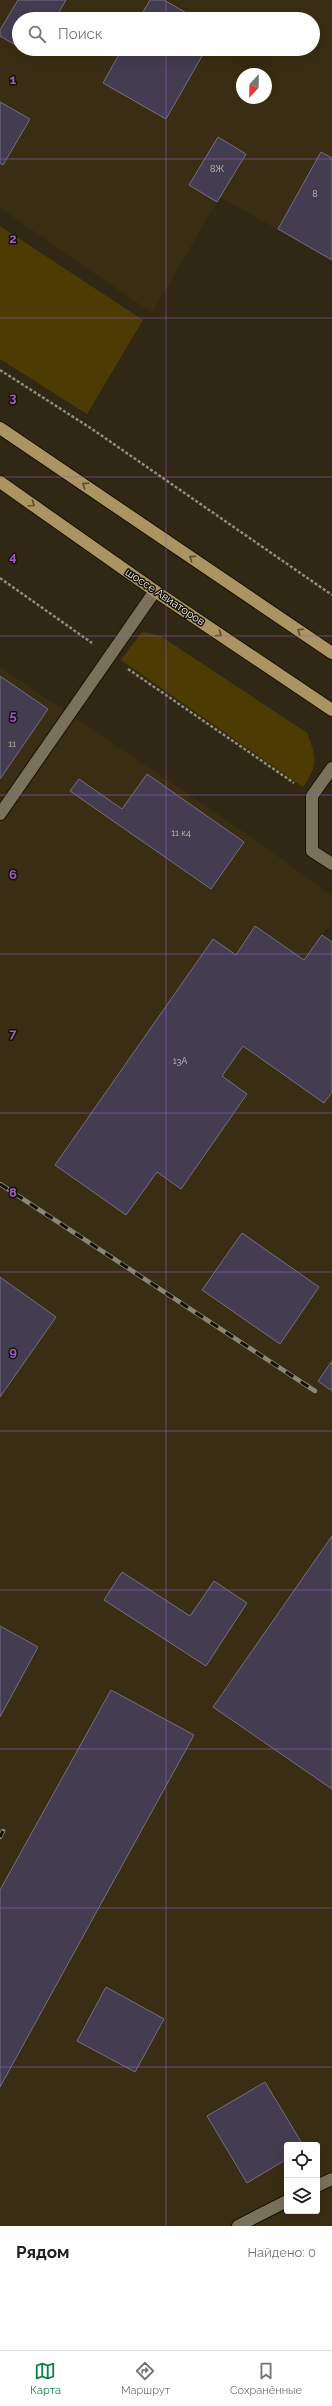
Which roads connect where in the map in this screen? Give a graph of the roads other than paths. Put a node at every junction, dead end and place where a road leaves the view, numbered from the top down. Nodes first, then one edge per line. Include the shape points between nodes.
1 (0, 428) edge
2 (0, 482) edge
3 (155, 591) junction
4 (332, 653) edge
5 (332, 710) edge
6 (332, 768) edge
7 (0, 814) edge
8 (332, 864) edge
9 (332, 2178) edge
10 (320, 2184) edge
11 (284, 2203) edge
12 (238, 2226) edge

4 -> 1 main road
2 -> 3 main road, шоссе Авиаторов
3 -> 5 main road, шоссе Авиаторов
3 - 7 lane
6 - 8 lane via 312,796 312,851
9 - 10 lane
11 - 12 lane

